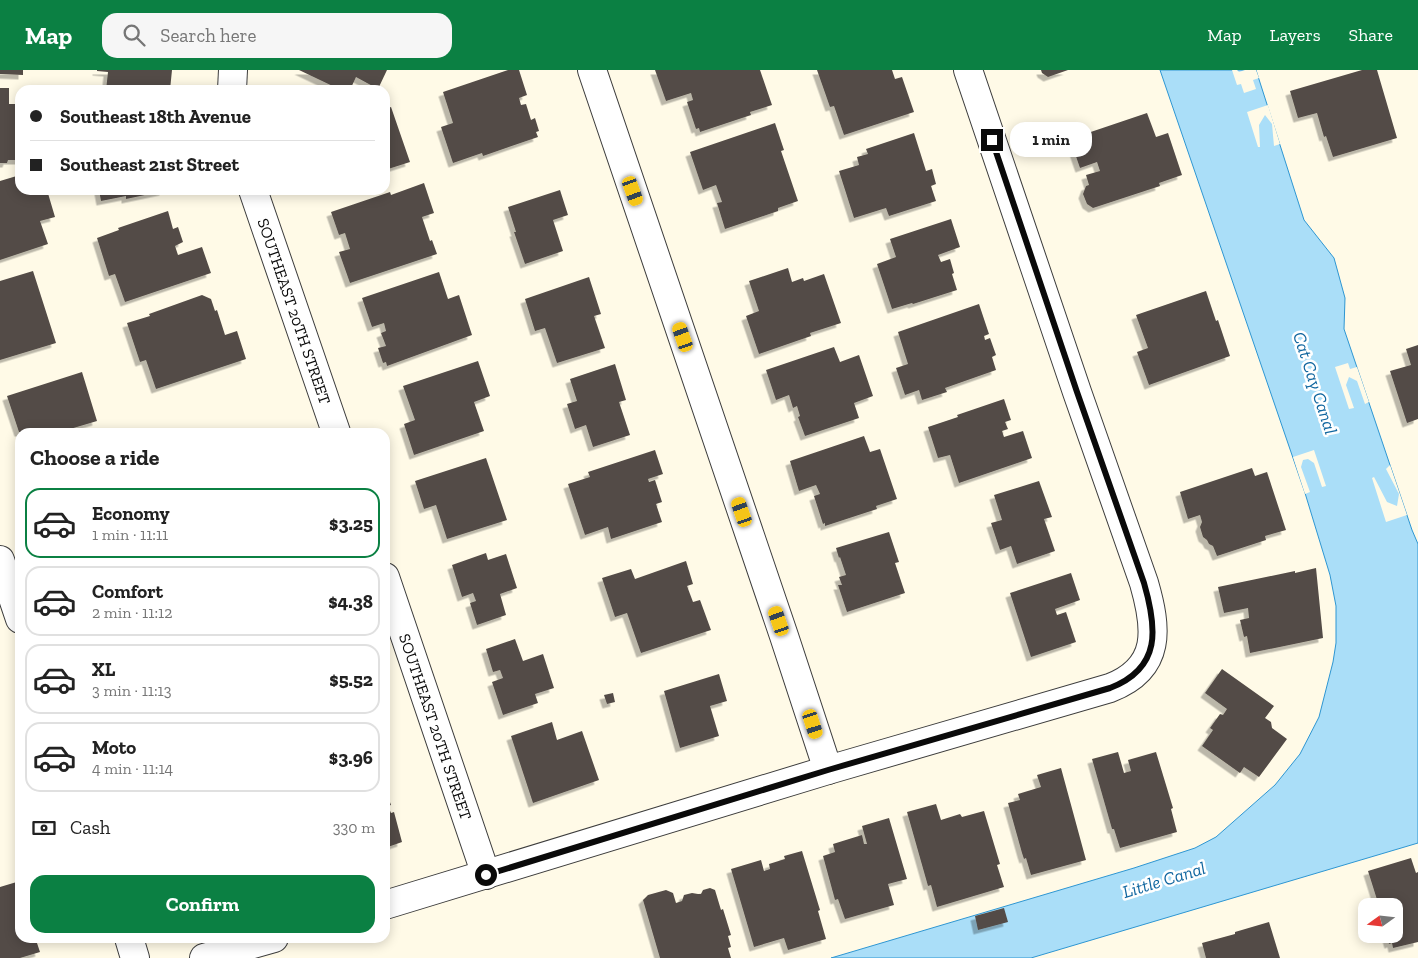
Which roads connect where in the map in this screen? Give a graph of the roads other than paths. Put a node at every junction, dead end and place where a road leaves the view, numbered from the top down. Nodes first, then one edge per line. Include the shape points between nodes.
1 (233, 70) edge
2 (592, 70) edge
3 (968, 70) edge
4 (232, 85) edge
5 (255, 195) edge
6 (335, 428) edge
7 (0, 560) edge
8 (390, 592) edge
9 (15, 604) edge
10 (828, 770) junction
11 (486, 875) junction
12 (390, 904) edge
13 (130, 943) edge
14 (256, 943) edge
15 (135, 958) edge
16 (204, 958) edge

1 - 4 street
2 - 10 street
3 - 10 street via 1144,583 1154,626 1153,640 1149,655 1134,675 1110,688
5 - 6 street, SOUTHEAST 20TH STREET
7 - 9 street
8 - 11 street, SOUTHEAST 20TH STREET
10 - 11 street
11 - 12 street
13 - 15 street
14 - 16 street

